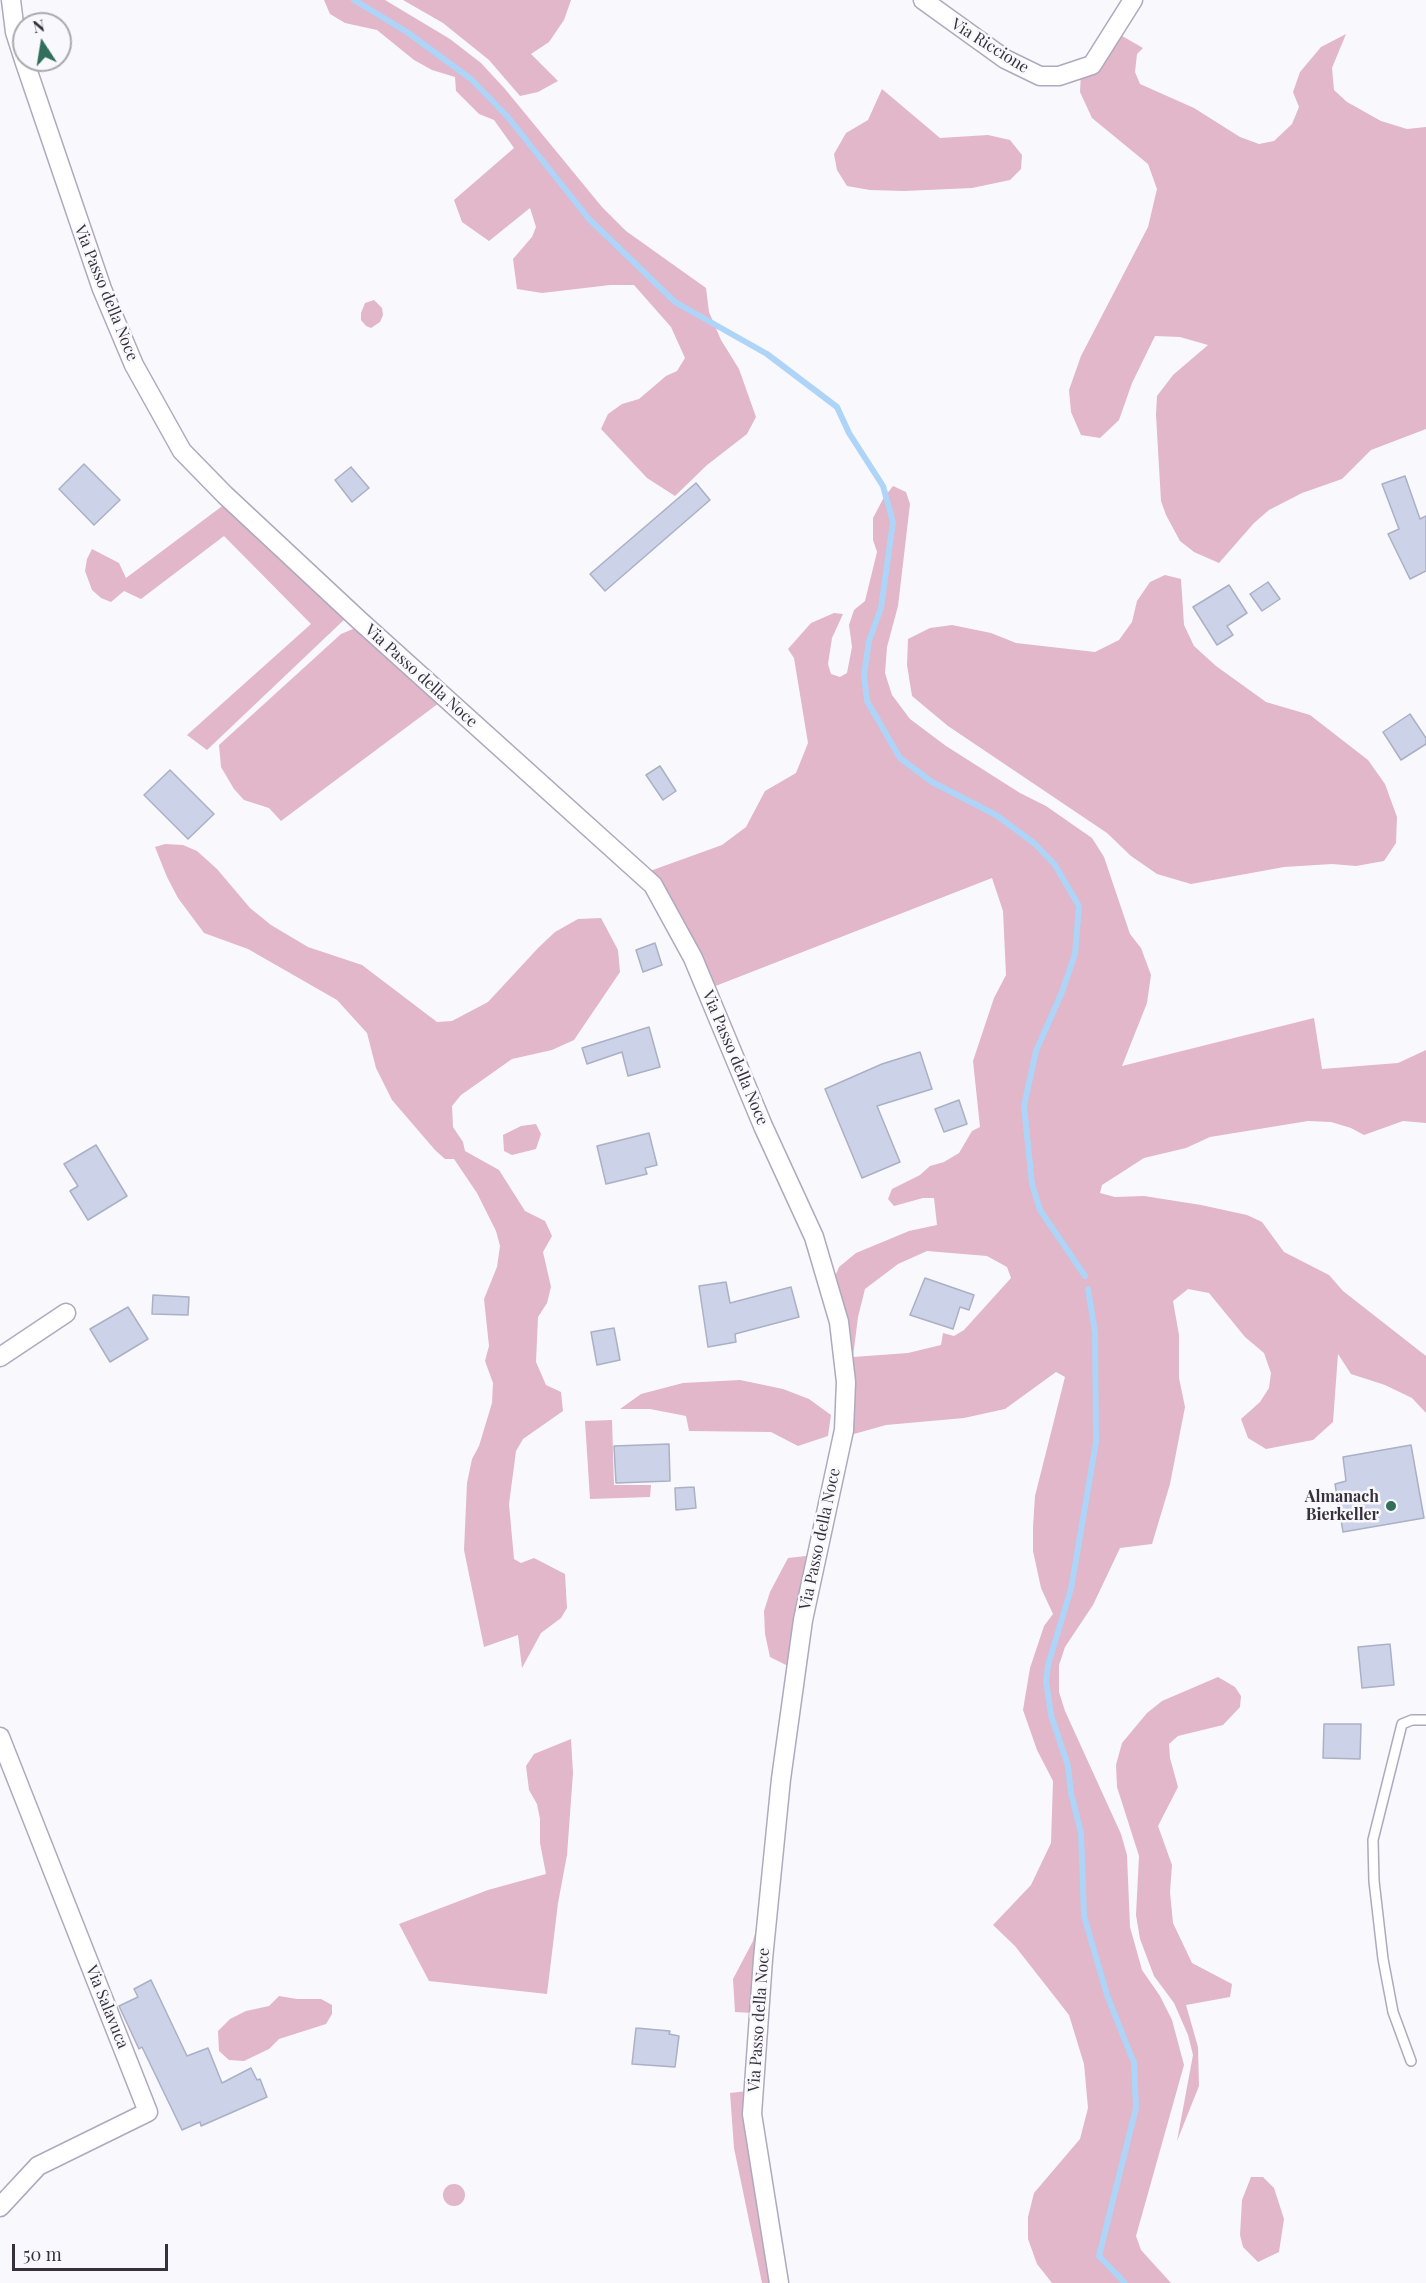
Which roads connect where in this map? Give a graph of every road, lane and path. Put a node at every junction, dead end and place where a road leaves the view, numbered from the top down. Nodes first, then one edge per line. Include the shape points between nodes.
1 (923, 0) edge
2 (1133, 0) edge
3 (28, 72) edge
4 (66, 1313) dead end
5 (0, 1357) edge
6 (1426, 1720) edge
7 (0, 1737) edge
8 (1411, 2061) dead end
9 (0, 2207) edge
10 (779, 2283) edge

1 - 2 street, Via Riccione via 1005,59 1040,76 1059,76 1092,65
3 - 10 street, Via Passo della Noce via 102,289 134,365 182,451 359,620 653,885 693,958 814,1237 838,1322 846,1382 844,1430 803,1620 781,1779 763,1959 752,2114
4 - 5 street
6 - 8 lane via 1402,1725 1373,1840 1383,1959 1393,2012
7 - 9 street, Via Salavuca via 148,2112 38,2166

